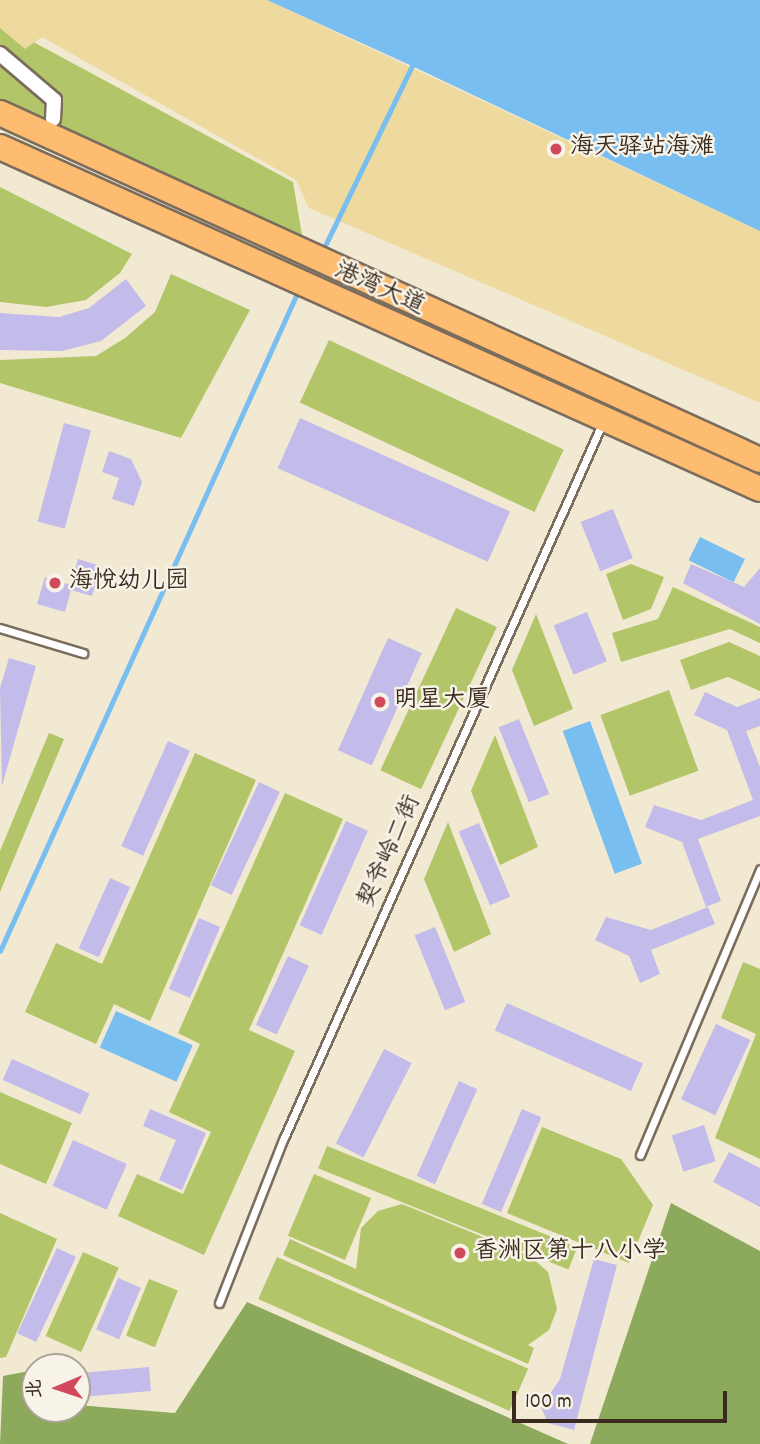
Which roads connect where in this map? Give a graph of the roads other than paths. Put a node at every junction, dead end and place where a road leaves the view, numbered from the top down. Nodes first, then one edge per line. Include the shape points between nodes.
1 (0, 54) edge
2 (0, 113) edge
3 (52, 119) dead end
4 (0, 147) edge
5 (604, 420) junction
6 (760, 460) edge
7 (760, 489) edge
8 (0, 628) edge
9 (83, 653) dead end
10 (760, 869) edge
11 (640, 1154) dead end
12 (219, 1303) dead end

1 - 3 street via 54,100
2 - 6 highway, 港湾大道 via 294,252
4 - 5 highway, 港湾大道
5 - 7 highway, 港湾大道
5 - 12 lane, 契爷岭二街 via 284,1140
8 - 9 lane
10 - 11 lane

